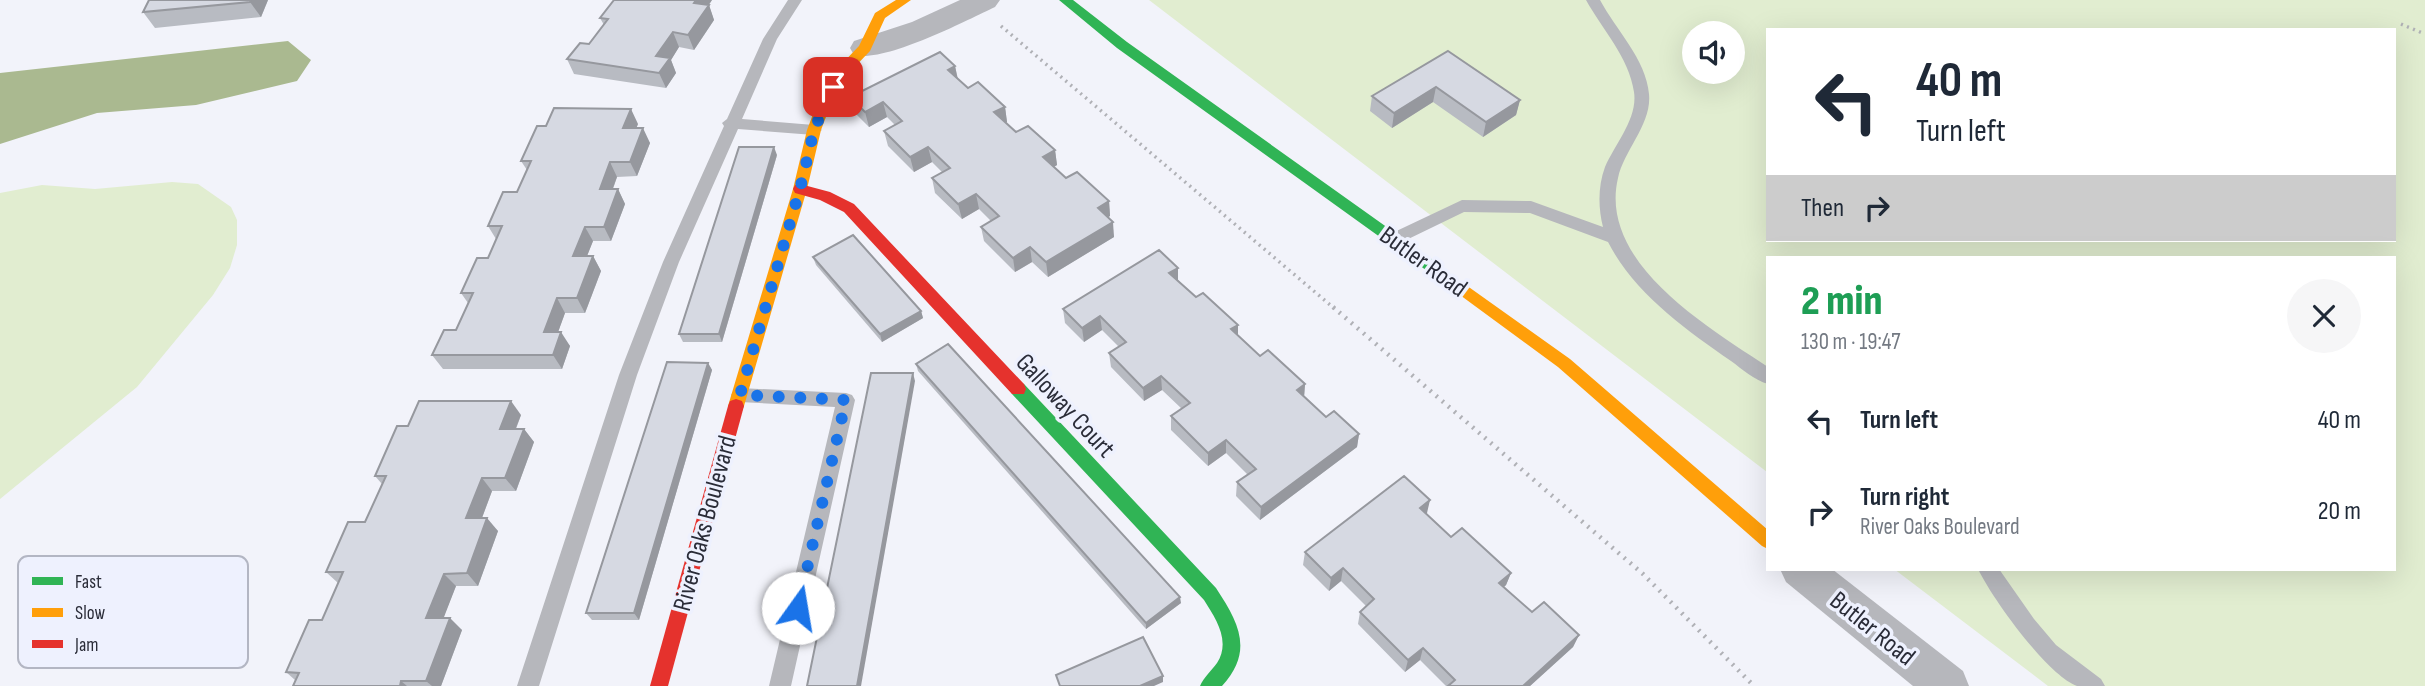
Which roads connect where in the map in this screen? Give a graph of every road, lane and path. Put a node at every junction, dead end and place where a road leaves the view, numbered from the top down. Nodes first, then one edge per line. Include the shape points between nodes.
1 (795, 0) edge
2 (905, 0) edge
3 (985, 0) edge
4 (1065, 0) edge
5 (1593, 0) edge
6 (2401, 24) dead end
7 (1004, 29) dead end
8 (2425, 34) edge
9 (865, 48) junction
10 (730, 123) junction
11 (814, 130) junction
12 (800, 189) junction
13 (1613, 237) junction
14 (1394, 239) junction
15 (1766, 376) edge
16 (740, 395) junction
17 (1766, 539) edge
18 (1803, 571) edge
19 (1989, 571) edge
20 (528, 686) edge
21 (659, 686) edge
22 (780, 686) edge
23 (1209, 686) edge
24 (1754, 686) edge
25 (1947, 686) edge
26 (2094, 686) edge

1 - 10 lane via 769,39
2 - 9 street, River Oaks Boulevard via 880,16
3 - 9 street, River Oaks Boulevard via 923,29
4 - 14 street, Butler Road
5 - 13 lane via 1630,61 1643,98 1614,162 1608,187
6 - 8 path
7 - 24 path via 1643,574
9 - 11 street, River Oaks Boulevard via 841,73
10 - 11 lane
10 - 20 lane via 628,375
11 - 12 street, River Oaks Boulevard
12 - 16 street, River Oaks Boulevard
12 - 23 street, Galloway Court via 849,208 1210,594 1228,620 1236,647 1229,666
13 - 14 lane via 1531,207 1462,206
13 - 15 lane via 1652,287
14 - 17 street, Butler Road via 1564,363
16 - 21 street, River Oaks Boulevard
16 - 22 lane via 846,400
18 - 25 street, Butler Road
19 - 26 lane via 2049,652

